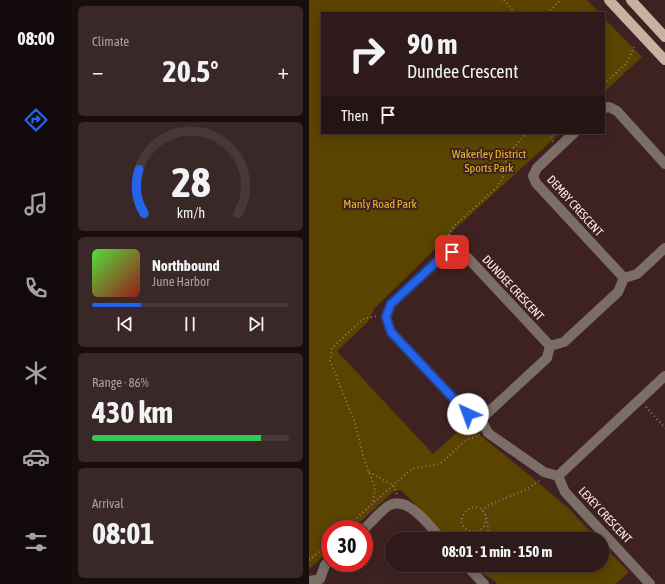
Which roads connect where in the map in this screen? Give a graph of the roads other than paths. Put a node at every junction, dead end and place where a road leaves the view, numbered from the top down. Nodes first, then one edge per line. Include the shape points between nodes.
1 (609, 0) edge
2 (631, 0) edge
3 (665, 37) edge
4 (665, 60) edge
5 (605, 108) edge
6 (574, 134) edge
7 (665, 164) edge
8 (665, 248) edge
9 (624, 278) junction
10 (550, 346) junction
11 (665, 376) edge
12 (481, 420) junction
13 (559, 476) junction
14 (373, 520) edge
15 (436, 532) edge
16 (324, 572) edge
17 (473, 572) edge
18 (309, 581) edge
19 (323, 582) edge
20 (484, 584) edge
21 (650, 584) edge

1 - 4 main road
2 - 3 main road
5 - 7 street via 609,107 617,112
6 - 9 street, DEMBY CRESCENT via 537,168 533,176 536,183
8 - 9 street via 637,274
9 - 10 street via 618,292 564,342
10 - 12 street via 547,358
10 - 12 street, DUNDEE CRESCENT via 460,252 444,255 391,304 386,317 391,332 468,414
11 - 13 street
12 - 13 street via 488,433 543,472
13 - 21 street, LEXEY CRESCENT via 565,492
14 - 15 street via 389,505 402,503 416,511
16 - 19 street
17 - 20 street
18 - 19 street

